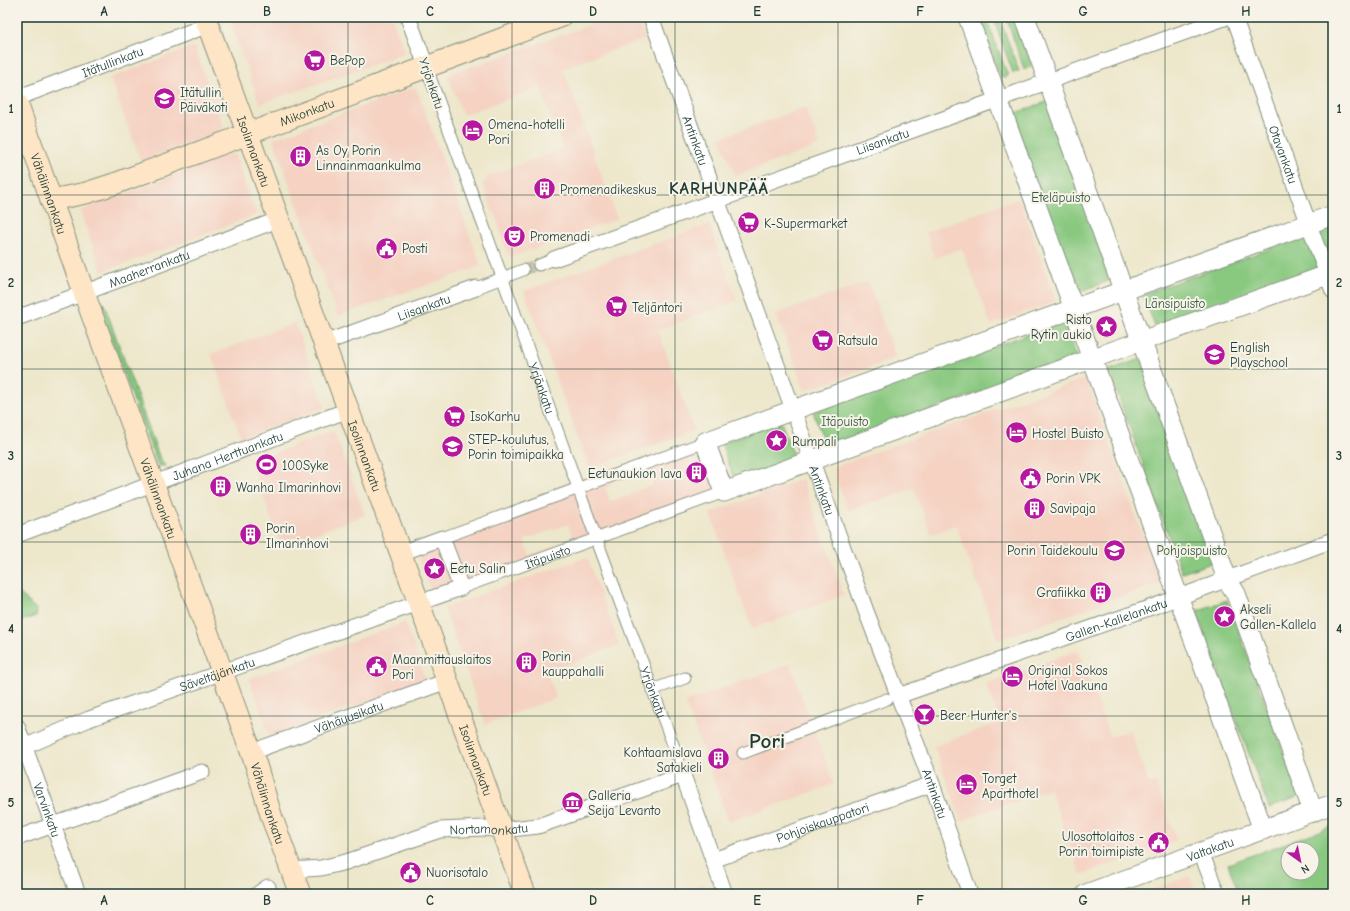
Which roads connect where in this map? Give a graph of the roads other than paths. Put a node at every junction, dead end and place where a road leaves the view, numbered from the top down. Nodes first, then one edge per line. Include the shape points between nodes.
1 (408, 17) edge
2 (560, 17) edge
3 (651, 17) edge
4 (968, 17) edge
5 (1025, 17) edge
6 (1227, 17) edge
7 (1234, 17) edge
8 (207, 21) edge
9 (426, 66) junction
10 (1048, 82) junction
11 (17, 98) edge
12 (997, 100) junction
13 (17, 103) edge
14 (247, 133) junction
15 (51, 200) junction
16 (717, 200) junction
17 (1333, 215) edge
18 (280, 219) junction
19 (1309, 223) junction
20 (554, 259) joint
21 (539, 265) tunnel mouth
22 (523, 270) tunnel mouth
23 (502, 278) junction
24 (1331, 280) edge
25 (476, 288) joint
26 (1123, 291) junction
27 (84, 293) junction
28 (1073, 309) junction
29 (17, 318) edge
30 (1141, 341) junction
31 (324, 343) junction
32 (1091, 359) junction
33 (348, 410) junction
34 (794, 410) junction
35 (705, 442) junction
36 (812, 460) junction
37 (153, 484) junction
38 (578, 488) junction
39 (724, 492) junction
40 (17, 535) edge
41 (442, 538) junction
42 (597, 539) junction
43 (1333, 540) edge
44 (401, 552) junction
45 (1227, 579) junction
46 (461, 588) junction
47 (1178, 597) junction
48 (420, 603) junction
49 (222, 672) junction
50 (685, 678) dead end
51 (447, 681) junction
52 (652, 690) junction
53 (892, 697) junction
54 (17, 726) edge
55 (21, 748) edge
56 (251, 752) junction
57 (743, 753) dead end
58 (678, 758) dead end
59 (202, 772) dead end
60 (932, 784) junction
61 (1333, 804) edge
62 (1313, 812) junction
63 (54, 825) junction
64 (502, 830) junction
65 (1263, 830) junction
66 (17, 838) edge
67 (1201, 852) junction
68 (713, 860) junction
69 (292, 870) junction
70 (78, 894) edge
71 (300, 894) edge
72 (525, 894) edge
73 (725, 894) edge
74 (970, 894) edge
75 (1086, 894) edge
76 (1217, 894) edge

1 - 9 street, Yrjönkatu
2 - 9 main road, Mikonkatu
3 - 16 street, Antinkatu
4 - 12 street
5 - 10 street
6 - 10 street, Liisankatu
7 - 19 street, Otavankatu
8 - 11 street, Itätullinkatu
8 - 14 main road, Isolinnankatu
9 - 14 main road, Mikonkatu
9 - 23 street, Yrjönkatu
10 - 12 street, Liisankatu
10 - 26 street
12 - 16 street, Liisankatu
12 - 28 street
13 - 15 main road, Vähälinnankatu
14 - 15 main road, Mikonkatu via 114,184
14 - 18 main road, Isolinnankatu
15 - 27 main road, Vähälinnankatu
16 - 20 street, Liisankatu
16 - 34 street, Antinkatu
17 - 19 street
18 - 27 street, Maaherrankatu
18 - 31 main road, Isolinnankatu
19 - 24 street, Otavankatu
19 - 26 street
20 - 21 street, Liisankatu
22 - 23 street, Liisankatu
23 - 25 street, Liisankatu
23 - 38 street, Yrjönkatu
24 - 30 street
25 - 31 street, Liisankatu
26 - 28 street
26 - 30 street
27 - 29 street, Maaherrankatu
27 - 37 main road, Vähälinnankatu
28 - 32 street
28 - 34 street
30 - 32 street, Itäpuisto
30 - 45 street
31 - 33 main road, Isolinnankatu
32 - 36 street, Itäpuisto
32 - 47 street
33 - 37 street, Juhana Herttuankatu
33 - 44 main road, Isolinnankatu
34 - 35 street
34 - 36 street, Antinkatu
35 - 38 street
35 - 39 street
36 - 39 street, Itäpuisto
36 - 53 street, Antinkatu via 866,611
37 - 40 street, Juhana Herttuankatu
37 - 49 main road, Vähälinnankatu
38 - 41 street
38 - 42 street, Yrjönkatu
39 - 42 street, Itäpuisto
41 - 44 street
41 - 46 street
42 - 46 street, Itäpuisto
42 - 52 street, Yrjönkatu
43 - 45 street, Gallen-Kallelankatu
44 - 48 main road, Isolinnankatu
45 - 47 street, Gallen-Kallelankatu
45 - 62 street via 1236,594
46 - 48 street, Itäpuisto
47 - 53 street, Gallen-Kallelankatu
47 - 65 street
48 - 49 street, Säveltäjänkatu
48 - 51 main road, Isolinnankatu
49 - 55 street, Säveltäjänkatu via 89,720
49 - 56 main road, Vähälinnankatu
50 - 52 street
51 - 56 street, Vähäuusikatu
51 - 64 main road, Isolinnankatu
52 - 58 street, Yrjönkatu
53 - 57 street
53 - 60 street, Antinkatu
54 - 55 street, Varvinkatu
55 - 63 street, Varvinkatu
56 - 69 main road, Vähälinnankatu
59 - 63 street
60 - 68 street, Pohjoiskauppatori
60 - 74 street, Antinkatu
61 - 62 street, Valtakatu
62 - 65 street, Valtakatu
63 - 66 street
63 - 70 street, Varvinkatu
64 - 68 street, Nortamonkatu via 538,826 683,775
64 - 69 street, Nortamonkatu via 440,830 346,862 321,868
64 - 72 main road, Isolinnankatu
65 - 67 street, Valtakatu
67 - 75 street, Valtakatu
67 - 76 street
68 - 73 street
69 - 71 main road, Vähälinnankatu

